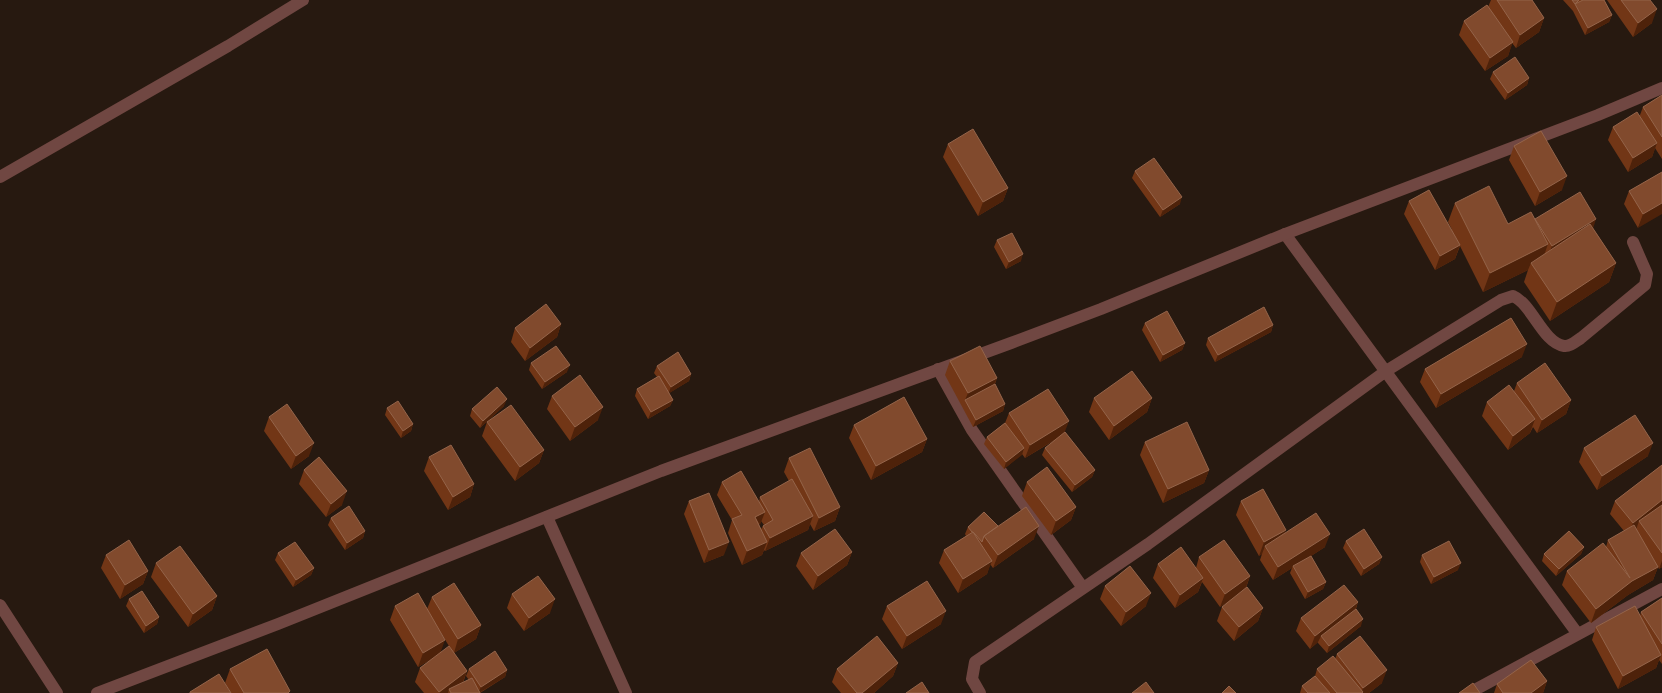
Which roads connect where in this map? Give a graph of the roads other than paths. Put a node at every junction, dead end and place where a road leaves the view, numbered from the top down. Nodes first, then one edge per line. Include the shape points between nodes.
1 (303, 0) edge
2 (1662, 88) edge
3 (0, 177) edge
4 (1285, 234) junction
5 (1633, 242) dead end
6 (938, 370) junction
7 (1386, 370) junction
8 (547, 517) junction
9 (1083, 588) junction
10 (1662, 589) edge
11 (0, 605) edge
12 (1577, 633) junction
13 (57, 693) edge
14 (97, 693) edge
15 (626, 693) edge
16 (980, 693) edge
17 (1469, 693) edge

1 - 3 street
2 - 4 street
4 - 6 street via 1087,314
4 - 7 street
5 - 7 street via 1647,274 1645,285 1570,345 1564,346 1553,340 1520,300 1513,296 1501,300
6 - 8 street via 661,471
6 - 9 street via 972,430
7 - 9 street via 1148,544
7 - 12 street
8 - 14 street
8 - 15 street
9 - 16 street via 975,662 972,679
10 - 12 street
11 - 13 street
12 - 17 street

